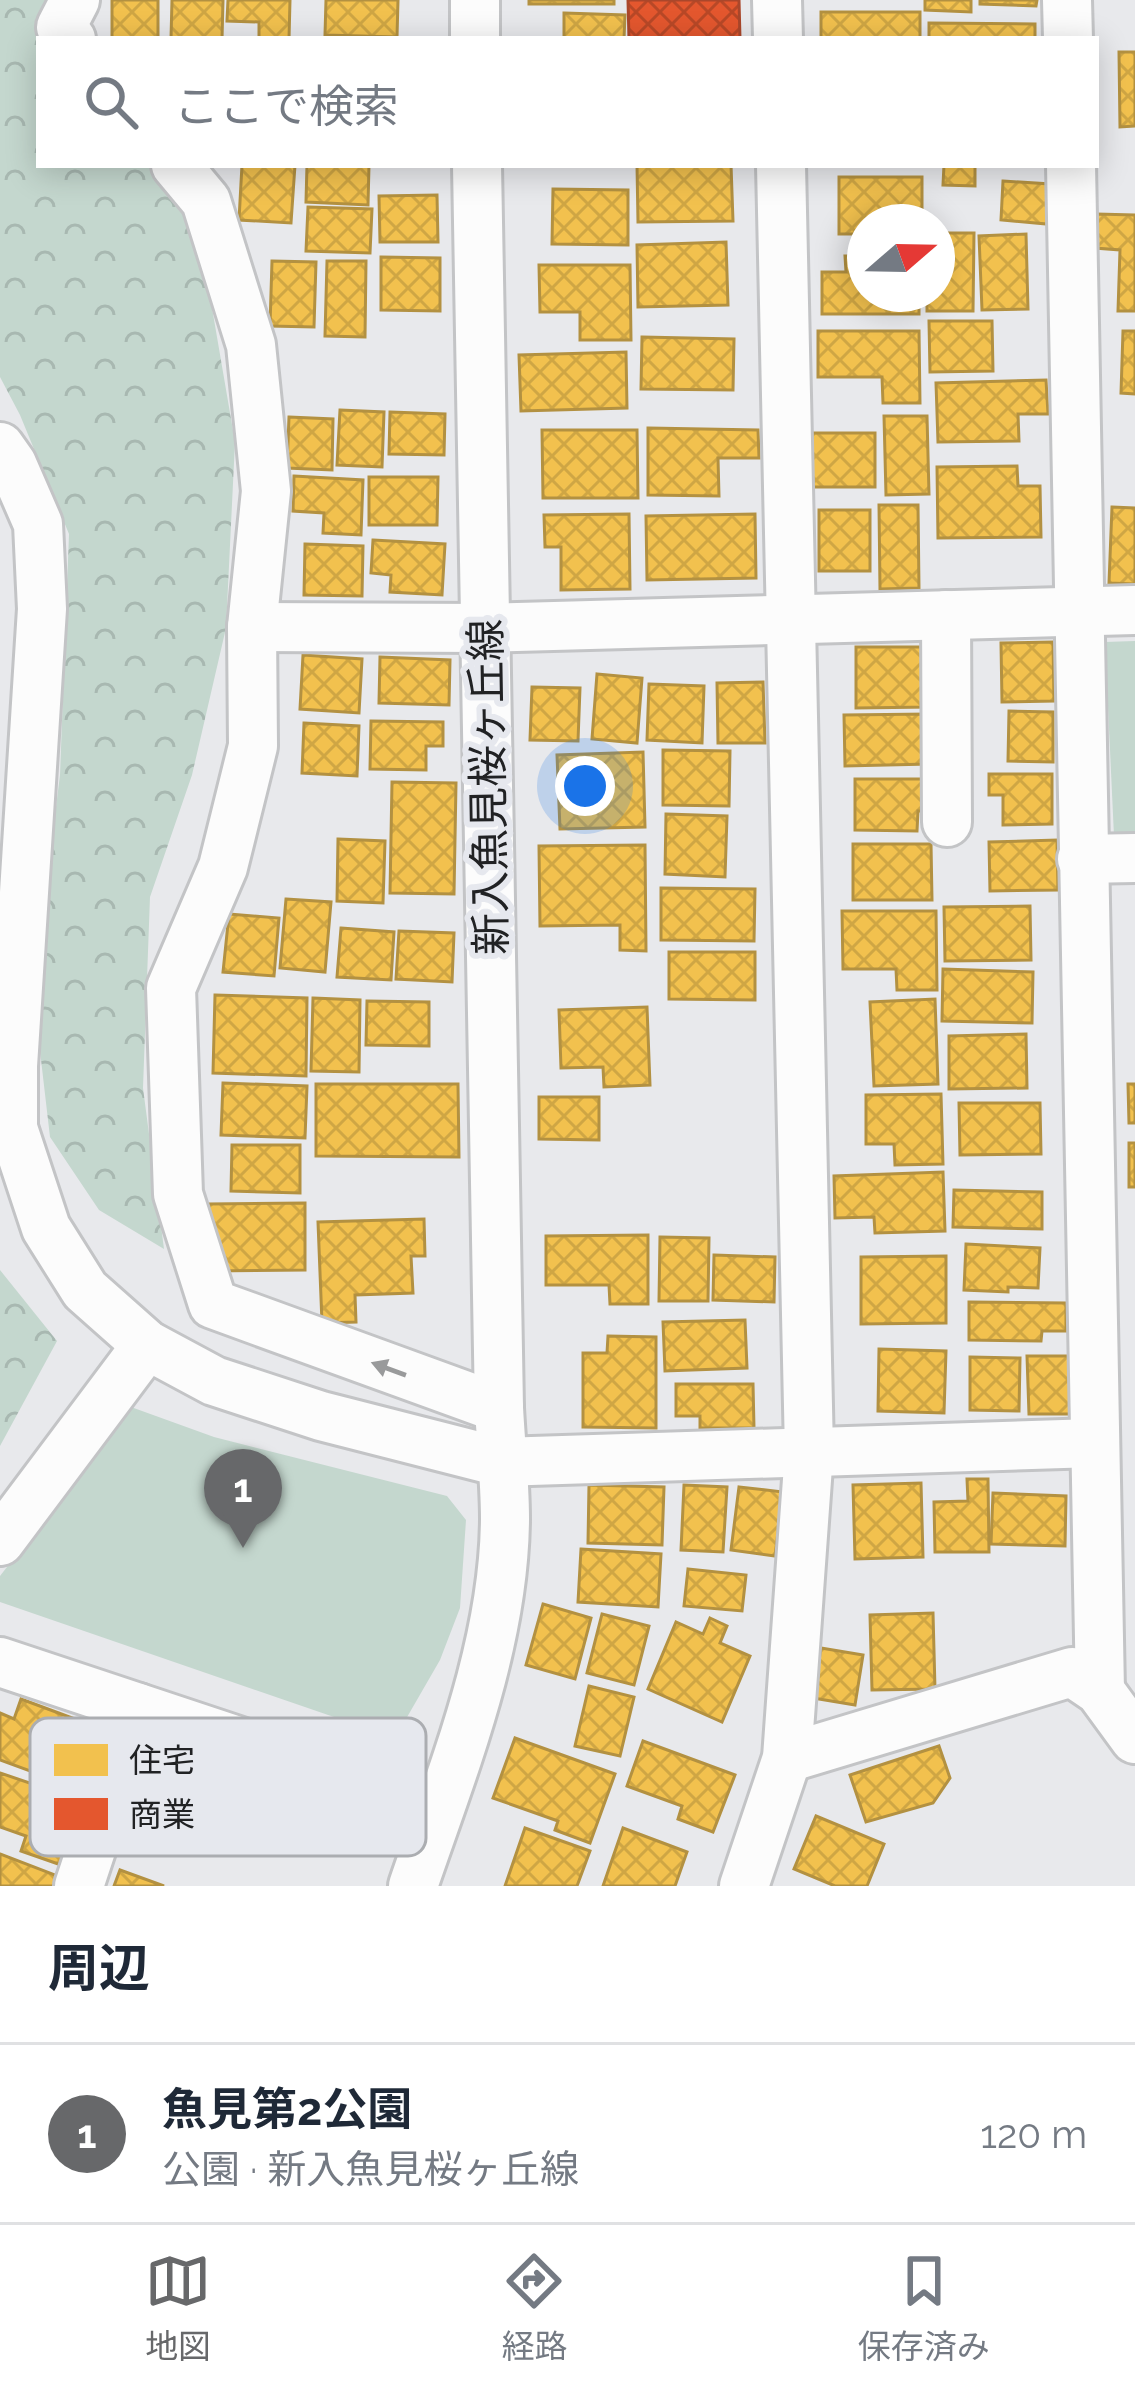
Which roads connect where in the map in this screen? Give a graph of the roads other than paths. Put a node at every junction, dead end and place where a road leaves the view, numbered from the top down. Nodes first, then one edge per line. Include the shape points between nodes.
1 (75, 0) edge
2 (475, 0) edge
3 (777, 0) edge
4 (1067, 0) edge
5 (68, 36) edge
6 (475, 36) edge
7 (778, 36) edge
8 (1068, 36) edge
9 (178, 168) edge
10 (477, 168) edge
11 (781, 168) edge
12 (1071, 168) edge
13 (0, 447) edge
14 (1135, 610) edge
15 (1079, 611) junction
16 (946, 615) junction
17 (791, 618) junction
18 (252, 627) junction
19 (484, 628) junction
20 (947, 823) dead end
21 (1082, 859) junction
22 (1135, 859) edge
23 (147, 1345) junction
24 (499, 1408) junction
25 (1095, 1443) junction
26 (809, 1452) junction
27 (502, 1462) junction
28 (0, 1541) edge
29 (0, 1662) edge
30 (1100, 1691) junction
31 (138, 1708) junction
32 (135, 1718) edge
33 (168, 1718) edge
34 (1135, 1739) edge
35 (787, 1758) junction
36 (426, 1804) edge
37 (439, 1808) junction
38 (426, 1847) edge
39 (89, 1856) edge
40 (423, 1856) edge
41 (79, 1886) edge
42 (413, 1886) edge
43 (744, 1886) edge

1 - 5 street via 61,27
2 - 6 street
3 - 7 street
4 - 8 street
9 - 18 street via 206,201 251,345 266,490
10 - 19 street, 新入魚見桜ヶ丘線
11 - 17 street
12 - 15 street
13 - 23 street via 38,524 42,609 13,1128 46,1228 86,1290
14 - 15 street
15 - 16 street
15 - 21 street
16 - 17 street
16 - 20 street
17 - 19 street
17 - 26 street
18 - 19 street
24 -> 18 street via 213,1304 178,1194 171,988 223,866 254,746
19 - 24 street, 新入魚見桜ヶ丘線
21 - 22 street
21 - 25 street
23 - 27 street via 214,1382
23 - 28 street
24 - 27 street, 新入魚見桜ヶ丘線
25 - 26 street
25 - 30 street
26 - 27 street
26 - 35 street
27 - 37 street via 505,1521 493,1621
29 - 31 street
30 - 34 street
30 - 35 street via 1072,1672
31 - 32 street
31 - 33 street
35 - 43 street
36 - 37 street
37 - 38 street
39 - 41 street
40 - 42 street

